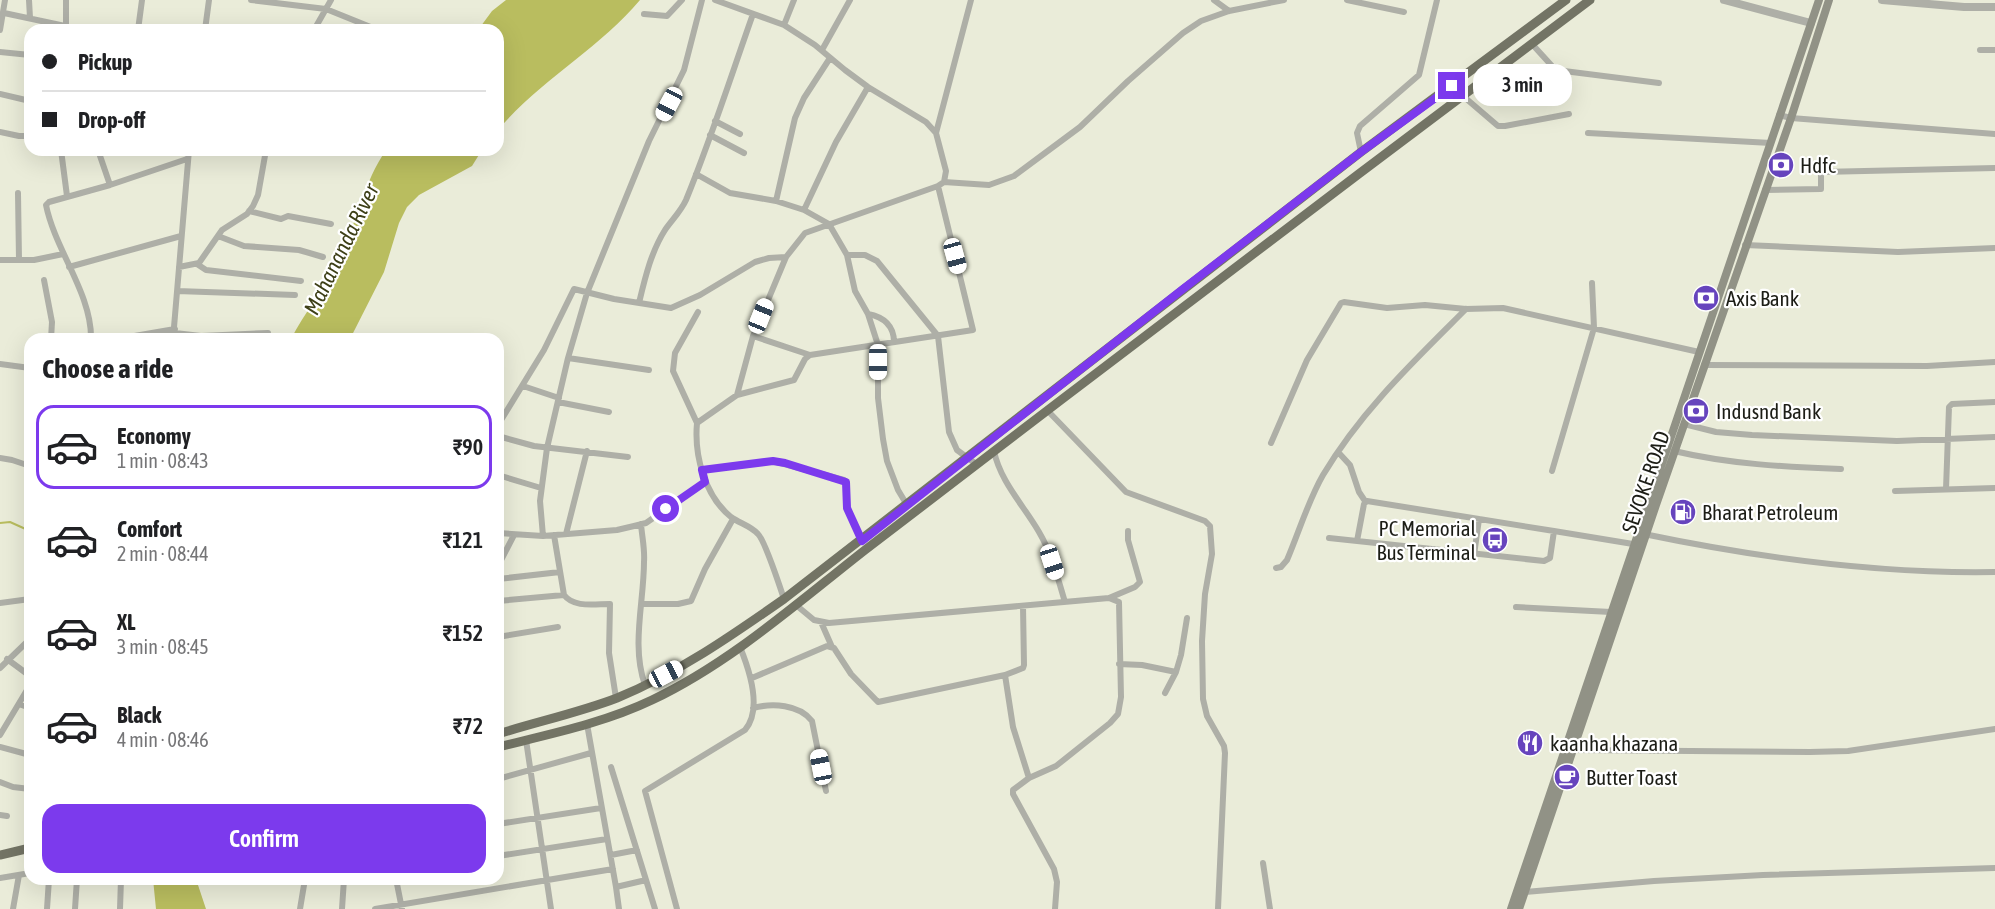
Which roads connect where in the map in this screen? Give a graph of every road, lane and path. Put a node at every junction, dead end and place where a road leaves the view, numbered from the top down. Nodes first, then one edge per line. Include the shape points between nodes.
1 (5, 0) edge
2 (29, 0) edge
3 (66, 0) edge
4 (142, 0) edge
5 (209, 0) edge
6 (251, 0) edge
7 (331, 0) edge
8 (682, 0) edge
9 (702, 0) edge
10 (715, 0) edge
11 (794, 0) edge
12 (850, 0) edge
13 (971, 0) edge
14 (1214, 0) edge
15 (1256, 0) edge
16 (1284, 0) edge
17 (1347, 0) edge
18 (1437, 0) edge
19 (1566, 0) edge
20 (1590, 0) edge
21 (1724, 0) edge
22 (1819, 0) edge
23 (1829, 0) edge
24 (1882, 0) edge
25 (724, 2) edge
26 (1264, 5) junction
27 (1995, 7) edge
28 (326, 9) junction
29 (1229, 11) junction
30 (4, 12) junction
31 (1404, 12) dead end
32 (644, 14) dead end
33 (753, 14) junction
34 (30, 18) junction
35 (1811, 23) junction
36 (51, 24) edge
37 (65, 24) edge
38 (139, 24) edge
39 (206, 24) edge
40 (317, 24) edge
41 (363, 24) edge
42 (784, 25) junction
43 (0, 30) edge
44 (1532, 44) junction
45 (1980, 50) dead end
46 (1995, 50) edge
47 (822, 51) junction
48 (0, 52) edge
49 (24, 54) edge
50 (830, 58) junction
51 (1659, 83) dead end
52 (868, 87) junction
53 (0, 94) edge
54 (1463, 96) junction
55 (24, 100) edge
56 (1569, 114) dead end
57 (1779, 115) junction
58 (1791, 118) junction
59 (715, 121) junction
60 (936, 133) junction
61 (1588, 133) dead end
62 (740, 134) dead end
63 (1995, 134) edge
64 (710, 135) junction
65 (1, 136) edge
66 (24, 136) edge
67 (1771, 143) junction
68 (1361, 152) junction
69 (744, 153) dead end
70 (61, 156) edge
71 (100, 156) edge
72 (188, 156) edge
73 (265, 156) edge
74 (187, 159) junction
75 (1995, 168) edge
76 (696, 174) junction
77 (944, 182) junction
78 (110, 185) junction
79 (938, 186) junction
80 (1765, 190) junction
81 (18, 193) dead end
82 (67, 196) junction
83 (776, 201) junction
84 (804, 210) junction
85 (249, 211) junction
86 (331, 224) dead end
87 (829, 224) junction
88 (181, 236) junction
89 (218, 236) junction
90 (1745, 245) junction
91 (1995, 248) edge
92 (63, 254) junction
93 (848, 255) junction
94 (322, 257) dead end
95 (786, 257) junction
96 (19, 260) junction
97 (0, 261) edge
98 (197, 264) junction
99 (69, 267) junction
100 (179, 267) junction
101 (44, 280) dead end
102 (301, 281) dead end
103 (1592, 283) dead end
104 (177, 291) junction
105 (587, 293) junction
106 (295, 295) dead end
107 (639, 303) junction
108 (1466, 309) junction
109 (698, 312) dead end
110 (1718, 312) junction
111 (868, 314) junction
112 (1594, 327) junction
113 (51, 333) edge
114 (90, 333) edge
115 (174, 333) edge
116 (753, 336) junction
117 (938, 336) junction
118 (894, 342) junction
119 (878, 345) junction
120 (1699, 352) junction
121 (810, 355) junction
122 (568, 358) junction
123 (1995, 362) edge
124 (0, 364) edge
125 (1704, 365) junction
126 (24, 367) edge
127 (649, 370) dead end
128 (523, 386) junction
129 (737, 395) junction
130 (558, 400) junction
131 (1995, 402) edge
132 (1047, 410) junction
133 (609, 412) dead end
134 (504, 416) edge
135 (697, 423) junction
136 (1684, 424) junction
137 (1995, 437) edge
138 (504, 438) edge
139 (1947, 438) junction
140 (1271, 443) dead end
141 (547, 448) junction
142 (994, 450) junction
143 (587, 451) junction
144 (1674, 451) junction
145 (1338, 452) junction
146 (967, 456) junction
147 (628, 457) dead end
148 (0, 458) edge
149 (24, 464) edge
150 (976, 464) junction
151 (1841, 469) dead end
152 (702, 470) junction
153 (1552, 471) dead end
154 (504, 477) edge
155 (705, 482) junction
156 (541, 488) junction
157 (1995, 488) edge
158 (1946, 489) junction
159 (1895, 491) dead end
160 (1365, 501) junction
161 (907, 505) junction
162 (734, 519) junction
163 (1479, 519) junction
164 (641, 524) junction
165 (1128, 531) dead end
166 (1554, 531) junction
167 (1641, 533) junction
168 (504, 534) edge
169 (566, 534) junction
170 (514, 535) junction
171 (554, 535) junction
172 (543, 536) junction
173 (1329, 538) dead end
174 (862, 541) junction
175 (1358, 541) junction
176 (1633, 544) junction
177 (504, 554) edge
178 (1474, 555) junction
179 (1276, 568) dead end
180 (560, 572) junction
181 (1995, 572) edge
182 (504, 578) edge
183 (564, 595) junction
184 (1109, 598) junction
185 (784, 599) junction
186 (24, 600) edge
187 (504, 601) edge
188 (1065, 602) junction
189 (0, 603) edge
190 (642, 604) junction
191 (796, 605) junction
192 (1023, 606) junction
193 (1516, 607) dead end
194 (1611, 612) junction
195 (1187, 618) dead end
196 (821, 622) junction
197 (558, 627) dead end
198 (504, 636) edge
199 (24, 644) edge
200 (740, 647) junction
201 (832, 647) junction
202 (8, 659) junction
203 (1119, 663) junction
204 (0, 668) edge
205 (24, 671) edge
206 (1176, 672) junction
207 (1005, 675) junction
208 (752, 678) junction
209 (645, 685) junction
210 (1165, 693) dead end
211 (24, 695) edge
212 (616, 698) junction
213 (19, 704) junction
214 (24, 706) edge
215 (753, 708) junction
216 (587, 724) junction
217 (1995, 729) edge
218 (504, 732) edge
219 (0, 735) edge
220 (526, 740) junction
221 (504, 746) edge
222 (0, 747) edge
223 (1569, 750) junction
224 (24, 753) edge
225 (591, 753) junction
226 (611, 767) dead end
227 (529, 770) junction
228 (504, 777) edge
229 (1029, 778) junction
230 (0, 782) edge
231 (24, 788) edge
232 (826, 791) dead end
233 (602, 808) junction
234 (537, 818) junction
235 (504, 823) edge
236 (607, 839) junction
237 (24, 849) edge
238 (542, 849) junction
239 (637, 850) junction
240 (0, 855) edge
241 (504, 855) edge
242 (611, 855) junction
243 (1263, 863) dead end
244 (613, 868) junction
245 (1995, 868) edge
246 (24, 874) edge
247 (19, 875) junction
248 (0, 879) edge
249 (547, 879) junction
250 (646, 880) junction
251 (49, 885) edge
252 (77, 885) edge
253 (121, 885) edge
254 (304, 885) edge
255 (344, 885) edge
256 (397, 885) edge
257 (616, 887) junction
258 (1521, 891) junction
259 (402, 907) edge
260 (14, 909) edge
261 (47, 909) edge
262 (75, 909) edge
263 (120, 909) edge
264 (300, 909) edge
265 (342, 909) edge
266 (375, 909) edge
267 (550, 909) edge
268 (619, 909) edge
269 (655, 909) edge
270 (677, 909) edge
271 (1055, 909) edge
272 (1218, 909) edge
273 (1270, 909) edge
274 (1510, 909) edge
275 (1519, 909) edge

1 - 30 street
2 - 34 street
3 - 37 street
4 - 38 street
5 - 39 street
6 - 28 street
7 - 28 street
8 - 32 street via 666,16
9 - 105 street via 684,70 649,141
10 - 25 street
11 - 42 street
12 - 47 street
13 - 60 street
14 - 29 street
15 - 26 street
16 - 26 street
17 - 31 street
18 - 68 street via 1419,75 1360,126 1357,133
19 - 68 highway
20 - 44 highway
21 - 35 street
22 - 35 main road, SEVOKE ROAD
23 - 58 main road, SEVOKE ROAD
24 - 27 street
25 - 33 street
26 - 29 street
28 - 40 street
28 - 41 street
29 - 77 street via 1201,21 1183,33 1080,127 1014,176 989,185
30 - 34 street
30 - 43 street
33 - 42 street
33 - 59 street
34 - 36 street
35 - 57 main road, SEVOKE ROAD
42 - 47 street
44 - 51 street via 1552,66 1564,71
44 - 54 highway
45 - 46 street
47 - 50 street
48 - 49 street
50 - 52 street
50 - 83 street via 795,118
52 - 60 street via 926,122
52 - 84 street via 836,142
53 - 55 street
54 - 56 street via 1497,126
54 - 132 highway
57 - 58 street
57 - 67 main road, SEVOKE ROAD
58 - 63 street
58 - 80 main road, SEVOKE ROAD
59 - 62 street
59 - 64 street
60 - 77 street via 946,171
61 - 67 street
64 - 69 street
64 - 76 street
65 - 66 street
67 - 110 main road, SEVOKE ROAD
68 - 146 highway
70 - 82 street
71 - 78 street
72 - 74 street
73 - 85 street via 258,195
74 - 78 street
74 - 88 street
75 - 80 street via 1821,172 1821,189
76 - 83 street via 730,193
76 - 107 street via 683,206 657,246
77 - 79 street
78 - 82 street
79 - 87 street
79 - 117 street via 974,328
80 - 90 main road, SEVOKE ROAD
81 - 96 street
82 - 92 street via 46,205
83 - 84 street
84 - 87 street
85 - 86 street
85 - 89 street
87 - 93 street
87 - 95 street via 805,233
88 - 99 street
88 - 100 street
89 - 94 street via 244,246 299,250
89 - 98 street
90 - 91 street via 1898,252
90 - 110 main road, SEVOKE ROAD
92 - 96 street
92 - 99 street
93 - 111 street via 855,291
93 - 117 street via 865,255 877,261
95 - 107 street via 755,262 675,306
95 - 116 street
96 - 97 street
98 - 100 street
98 - 102 street via 206,270
99 - 114 street
100 - 104 street
101 - 113 street
103 - 112 street
104 - 106 street
104 - 115 street
105 - 107 street
105 - 122 street
105 - 128 street via 573,290
108 - 112 street via 1503,308
108 - 140 street via 1425,305 1387,308 1342,302 1306,360
108 - 145 street via 1402,371
109 - 135 street via 674,359 675,378
110 - 120 main road, SEVOKE ROAD
110 - 125 main road, SEVOKE ROAD
111 - 118 street via 885,321 894,333
111 - 119 street
112 - 120 street
112 - 153 street
116 - 121 street
116 - 129 street
117 - 118 street
117 - 146 street via 949,432 957,450
118 - 119 street
119 - 121 street
119 - 161 street via 883,440 887,461
120 - 167 main road, SEVOKE ROAD
121 - 129 street via 794,380
122 - 127 street
122 - 130 street
123 - 125 street via 1927,366
124 - 126 street
125 - 136 main road, SEVOKE ROAD
128 - 130 street
128 - 134 street
129 - 135 street
130 - 133 street
130 - 141 street
131 - 139 street via 1950,405
132 - 142 highway
132 - 272 street via 1126,492 1210,526 1212,554 1202,641 1204,708 1225,750
135 - 152 street
136 - 139 street via 1752,435 1897,441
136 - 144 main road, SEVOKE ROAD
137 - 139 street
138 - 141 street
139 - 158 street
141 - 143 street
141 - 156 street
142 - 150 highway
142 - 188 street via 1003,477 1040,533
143 - 147 street
143 - 169 street
144 - 151 street via 1781,467
144 - 167 main road, SEVOKE ROAD
145 - 160 street via 1350,465
145 - 179 street via 1322,477 1287,560
146 - 150 street
146 - 161 highway
148 - 149 street
150 - 191 highway
152 - 155 street
152 - 174 street via 773,461 844,480 847,508
154 - 156 street
155 - 162 street via 718,506
155 - 164 street
156 - 172 street
157 - 158 street
158 - 159 street
160 - 163 street
160 - 175 street
161 - 174 highway
162 - 185 street via 759,534
162 - 190 street via 691,601
163 - 166 street
163 - 178 street
164 - 169 street
164 - 190 street via 645,561
165 - 184 street via 1140,582
166 - 176 street
166 - 178 street via 1550,558 1546,561
167 - 176 main road, SEVOKE ROAD
167 - 181 street via 1726,550 1863,567 1940,573
167 - 223 main road, SEVOKE ROAD
168 - 170 street
169 - 171 street
170 - 172 street
170 - 177 street
171 - 172 street
171 - 180 street
173 - 175 street
174 - 185 highway
175 - 178 street
176 - 194 main road, SEVOKE ROAD
180 - 182 street
180 - 183 street
183 - 187 street
183 - 212 street via 578,604 610,604 609,653
184 - 188 street
184 - 203 street via 1120,604
185 - 209 highway via 706,653
186 - 189 street
188 - 192 street
190 - 209 street via 640,660
191 - 196 street
191 - 200 highway
192 - 196 street
192 - 207 street via 1024,665
193 - 194 street
194 - 223 main road, SEVOKE ROAD
195 - 206 street
196 - 201 street
197 - 198 street
199 - 202 street
200 - 208 street
200 - 216 highway via 682,685 635,708
201 - 207 street via 878,702
201 - 208 street via 807,653
202 - 204 street
202 - 205 street
203 - 206 street
203 - 229 street via 1118,714 1056,766
206 - 210 street
207 - 229 street via 1013,727
208 - 215 street
209 - 212 highway
211 - 213 street
212 - 218 highway
213 - 214 street
213 - 219 street
215 - 232 street via 777,704 809,717
215 - 270 street via 752,720 745,730 645,791
216 - 220 highway
216 - 225 street
217 - 223 street via 1810,753
220 - 221 highway
220 - 227 street
222 - 224 street
223 - 258 main road, SEVOKE ROAD
225 - 227 street
225 - 233 street
226 - 239 street
227 - 228 street
227 - 234 street
229 - 271 street via 1014,788 1013,794 1054,868
230 - 231 street
233 - 234 street
233 - 236 street
234 - 235 street
234 - 238 street
236 - 238 street
236 - 242 street
237 - 240 highway
238 - 241 street
238 - 249 street
239 - 242 street
239 - 250 street
242 - 244 street
243 - 273 street
244 - 249 street
244 - 257 street
245 - 258 street via 1654,881
246 - 247 street
247 - 248 street
247 - 260 street
249 - 259 street
249 - 267 street
250 - 257 street
250 - 269 street
251 - 261 street
252 - 262 street
253 - 263 street
254 - 264 street
255 - 265 street
256 - 259 street
257 - 268 street
258 - 274 main road, SEVOKE ROAD
258 - 275 main road, SEVOKE ROAD
259 - 266 street

